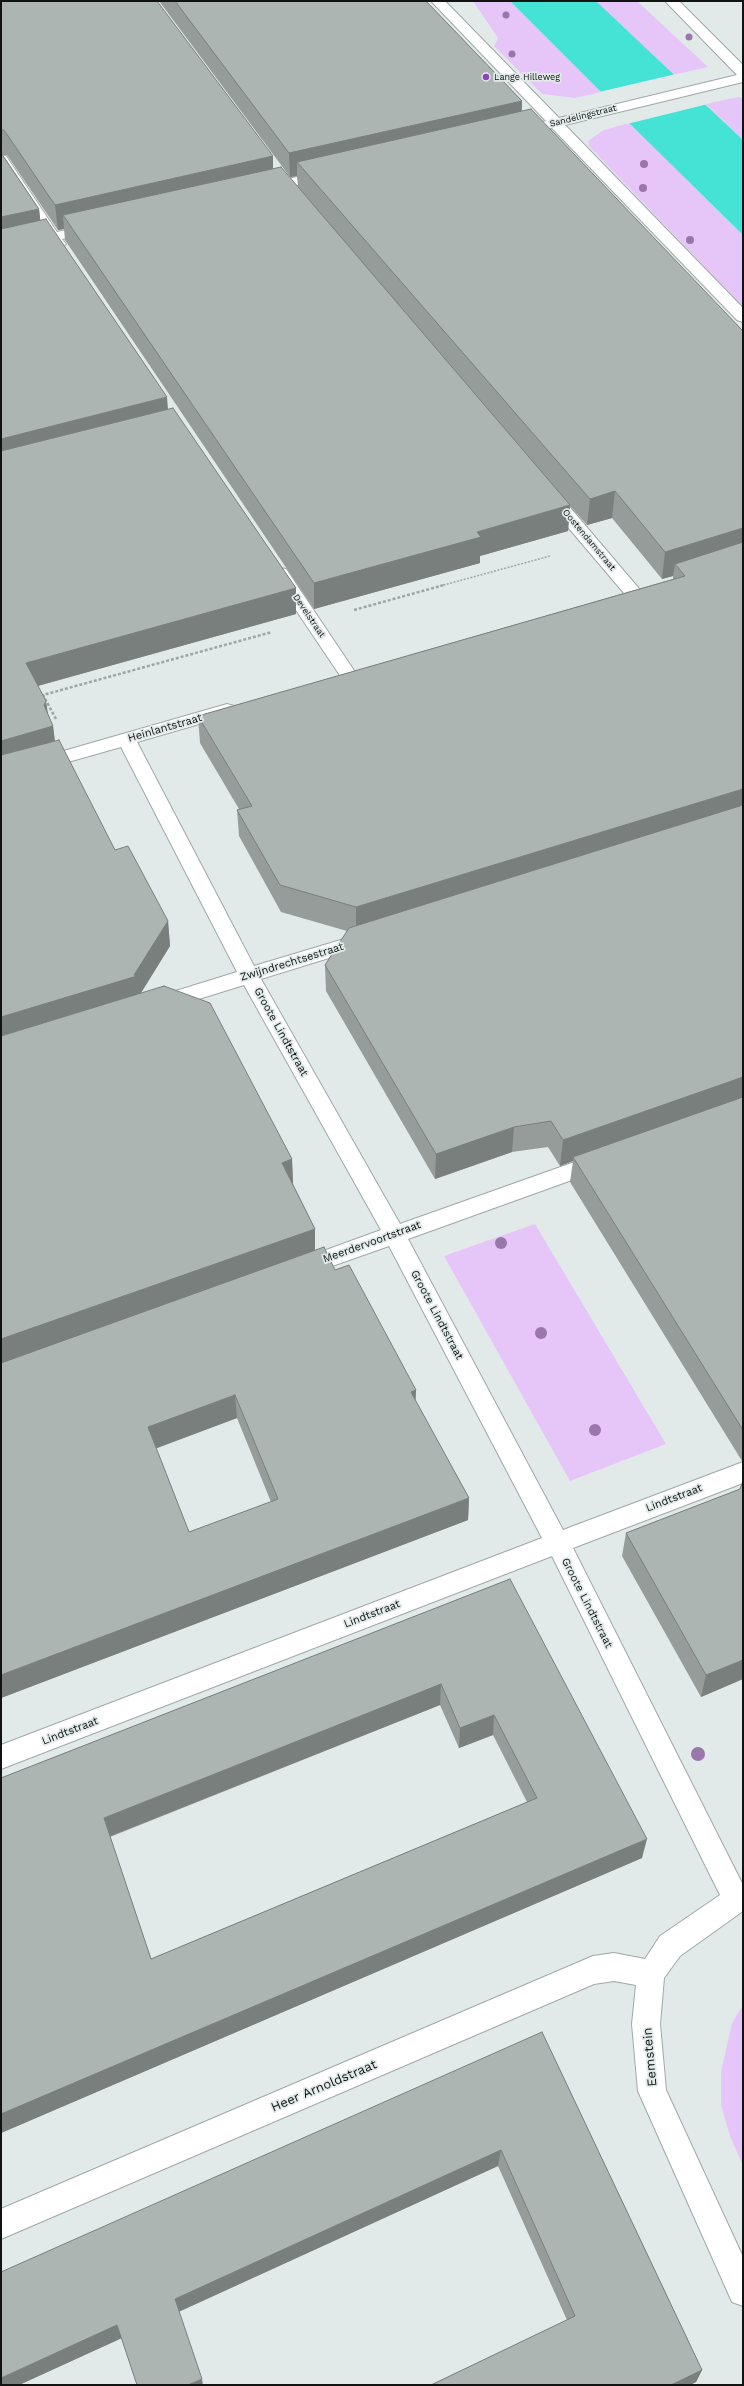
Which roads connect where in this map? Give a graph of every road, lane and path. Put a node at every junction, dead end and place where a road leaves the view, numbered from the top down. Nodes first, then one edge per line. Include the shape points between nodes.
1 (438, 1) edge
2 (672, 1) edge
3 (743, 73) edge
4 (743, 78) edge
5 (556, 123) junction
6 (502, 135) edge
7 (1, 159) edge
8 (275, 171) edge
9 (339, 172) edge
10 (285, 184) junction
11 (246, 193) edge
12 (295, 196) edge
13 (107, 224) edge
14 (53, 237) junction
15 (1, 249) edge
16 (66, 256) edge
17 (743, 317) edge
18 (541, 484) edge
19 (272, 562) edge
20 (635, 594) edge
21 (349, 676) edge
22 (241, 706) edge
23 (126, 738) junction
24 (1, 775) edge
25 (378, 935) edge
26 (249, 976) junction
27 (144, 1008) edge
28 (617, 1155) edge
29 (394, 1234) junction
30 (283, 1274) edge
31 (743, 1472) edge
32 (557, 1542) junction
33 (1, 1758) edge
34 (740, 1898) edge
35 (651, 1974) junction
36 (1, 2224) edge
37 (743, 2291) edge

1 - 5 street
2 - 3 street
4 - 5 street, Sandelingstraat
5 - 6 street, Sandelingstraat
5 - 17 street
7 - 14 street
8 - 10 street
9 - 10 street
10 - 11 street
10 - 12 street
13 - 14 street
14 - 15 street
14 - 16 street
18 - 20 street, Oostendamstraat
19 - 21 street, Develstraat
22 - 23 street, Heinlantstraat
23 - 24 street, Heinlantstraat
23 - 26 street, Groote Lindtstraat
25 - 26 street, Zwijndrechtsestraat
26 - 27 street, Zwijndrechtsestraat
26 - 29 street, Groote Lindtstraat
28 - 29 street, Meerdervoortstraat
29 - 30 street, Meerdervoortstraat
29 - 32 street, Groote Lindtstraat
31 - 32 street, Lindtstraat
32 - 33 street, Lindtstraat
32 - 34 street, Groote Lindtstraat
34 - 35 street, Eemstein via 670,1946
35 - 36 street, Heer Arnoldstraat via 614,1967 593,1970
35 - 37 street, Eemstein via 646,2024 652,2091

